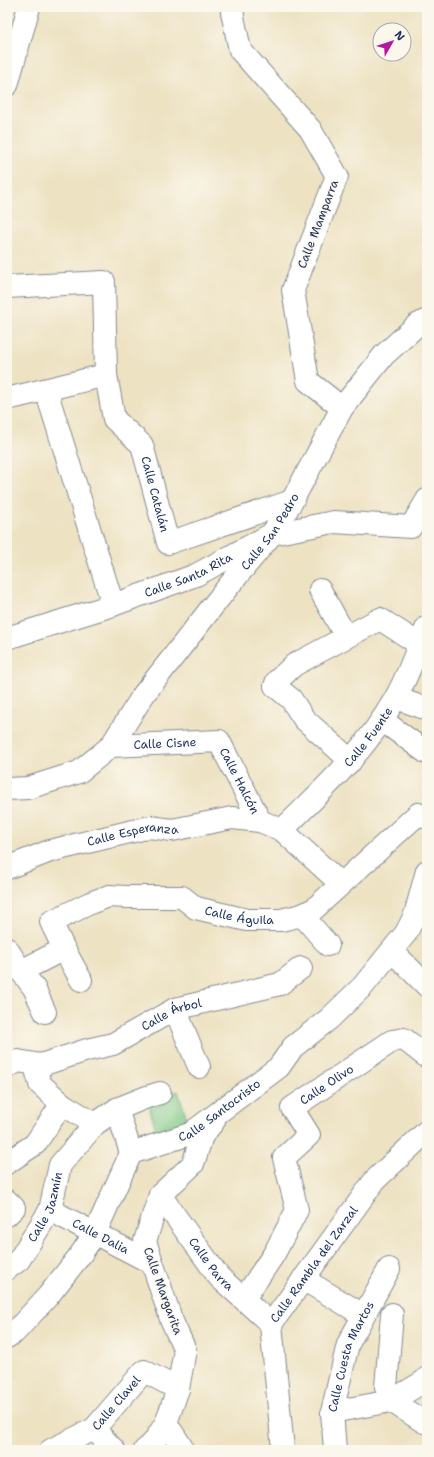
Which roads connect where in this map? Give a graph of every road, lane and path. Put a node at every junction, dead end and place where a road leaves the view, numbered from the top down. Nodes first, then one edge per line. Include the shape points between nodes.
1 (29, 7) edge
2 (234, 7) edge
3 (7, 85) edge
4 (7, 287) edge
5 (427, 320) edge
6 (106, 375) junction
7 (46, 390) junction
8 (7, 399) edge
9 (342, 408) junction
10 (427, 500) edge
11 (292, 501) junction
12 (272, 534) junction
13 (320, 590) dead end
14 (113, 605) junction
15 (423, 635) edge
16 (346, 637) junction
17 (7, 638) edge
18 (396, 698) junction
19 (427, 709) edge
20 (382, 720) junction
21 (220, 740) joint
22 (111, 746) junction
23 (427, 753) edge
24 (351, 761) junction
25 (7, 789) edge
26 (427, 818) edge
27 (260, 821) junction
28 (282, 830) junction
29 (7, 868) edge
30 (427, 871) edge
31 (341, 884) junction
32 (424, 894) edge
33 (302, 915) junction
34 (328, 945) dead end
35 (7, 949) edge
36 (64, 949) junction
37 (392, 951) junction
38 (301, 968) dead end
39 (21, 971) junction
40 (81, 980) dead end
41 (427, 986) edge
42 (175, 1009) junction
43 (45, 1012) dead end
44 (427, 1057) edge
45 (42, 1066) junction
46 (7, 1067) edge
47 (199, 1067) dead end
48 (160, 1092) dead end
49 (62, 1104) junction
50 (117, 1109) junction
51 (224, 1110) junction
52 (95, 1124) junction
53 (427, 1131) edge
54 (131, 1153) junction
55 (7, 1163) edge
56 (160, 1195) junction
57 (7, 1201) edge
58 (50, 1210) junction
59 (7, 1215) edge
60 (95, 1233) junction
61 (152, 1263) junction
62 (7, 1269) edge
63 (389, 1269) dead end
64 (304, 1279) junction
65 (244, 1298) junction
66 (392, 1314) dead end
67 (364, 1315) junction
68 (271, 1324) junction
69 (7, 1337) edge
70 (426, 1382) edge
71 (178, 1389) junction
72 (391, 1401) junction
73 (332, 1412) junction
74 (427, 1420) edge
75 (166, 1423) junction
76 (94, 1429) junction
77 (51, 1450) edge
78 (114, 1450) edge
79 (145, 1450) edge
80 (182, 1450) edge
81 (283, 1450) edge
82 (335, 1450) edge

1 - 3 street
2 - 9 street, Calle Mamparra via 232,12 240,50 310,129 337,176 293,290 308,381
4 - 6 street via 104,282
5 - 9 street, Calle San Pedro via 417,325 384,355
6 - 7 street
6 - 11 street, Calle Catalán via 114,419 142,445 168,543
7 - 8 street
7 - 14 street
9 - 11 street, Calle San Pedro
10 - 12 street, Calle Santa Rita via 411,527 334,522
11 - 12 street, Calle San Pedro
12 - 14 street, Calle Santa Rita via 196,575
12 - 22 street, Calle San Pedro via 144,694
13 - 16 street
14 - 17 street, Calle Santa Rita
15 - 16 street via 380,619
15 - 18 street, Calle Fuente
16 - 24 street via 294,665 275,686 291,699 304,719
18 - 19 street
18 - 20 street, Calle Fuente
20 - 23 street
20 - 24 street, Calle Fuente
21 - 22 street, Calle Cisne
21 - 27 street, Calle Halcón
22 - 25 street, Calle San Pedro via 79,772 28,788
24 - 28 street, Calle Fuente
26 - 31 street, Calle Águila via 418,814
27 - 28 street
27 - 29 street, Calle Esperanza via 232,818 172,830 150,827 50,851
28 - 31 street
30 - 32 street, Calle Santocristo
31 - 33 street, Calle Águila via 314,909
32 - 37 street, Calle Santocristo via 406,933
33 - 34 street
33 - 36 street, Calle Águila via 281,920 247,920 196,908 182,896 109,896 51,922
35 - 39 street
36 - 39 street
36 - 40 street
37 - 41 street
37 - 51 street, Calle Santocristo via 363,986 329,1019 293,1047 279,1067
38 - 42 street, Calle Árbol via 280,984
39 - 43 street via 34,988
42 - 45 street, Calle Árbol via 112,1044
42 - 47 street
44 - 65 street, Calle Olivo via 404,1039 392,1041 292,1108 309,1135 284,1158 297,1210 274,1254
45 - 46 street via 18,1061
45 - 49 street via 37,1073 40,1084
48 - 50 street
49 - 52 street
49 - 55 street via 35,1144
50 - 52 street, Calle Jazmín
50 - 54 street
51 - 54 street, Calle Santocristo via 190,1134
51 - 56 street, Calle Margarita via 202,1136 193,1164
52 - 58 street, Calle Jazmín via 60,1165
53 - 64 street, Calle Rambla del Zarzal via 375,1180
54 - 60 street
56 - 61 street, Calle Margarita via 144,1241
56 - 65 street, Calle Parra via 219,1277
57 - 59 street via 14,1208
58 - 60 street, Calle Dalia
58 - 62 street, Calle Jazmín via 19,1260
60 - 61 street, Calle Dalia
60 - 69 street via 48,1296 15,1332
61 - 71 street, Calle Margarita via 171,1319 185,1350
63 - 67 street, Calle Cuesta Martos
64 - 67 street
64 - 68 street, Calle Rambla del Zarzal
65 - 68 street, Calle Parra
66 - 72 street via 386,1387
67 - 73 street, Calle Cuesta Martos via 348,1344
68 - 81 street, Calle Rambla del Zarzal
70 - 72 street
71 - 75 street, Calle Margarita
71 - 76 street, Calle Clavel via 144,1371
72 - 73 street
72 - 74 street via 424,1422
73 - 82 street, Calle Cuesta Martos
75 - 79 street via 153,1443
75 - 80 street
76 - 77 street, Calle Clavel
76 - 78 street

